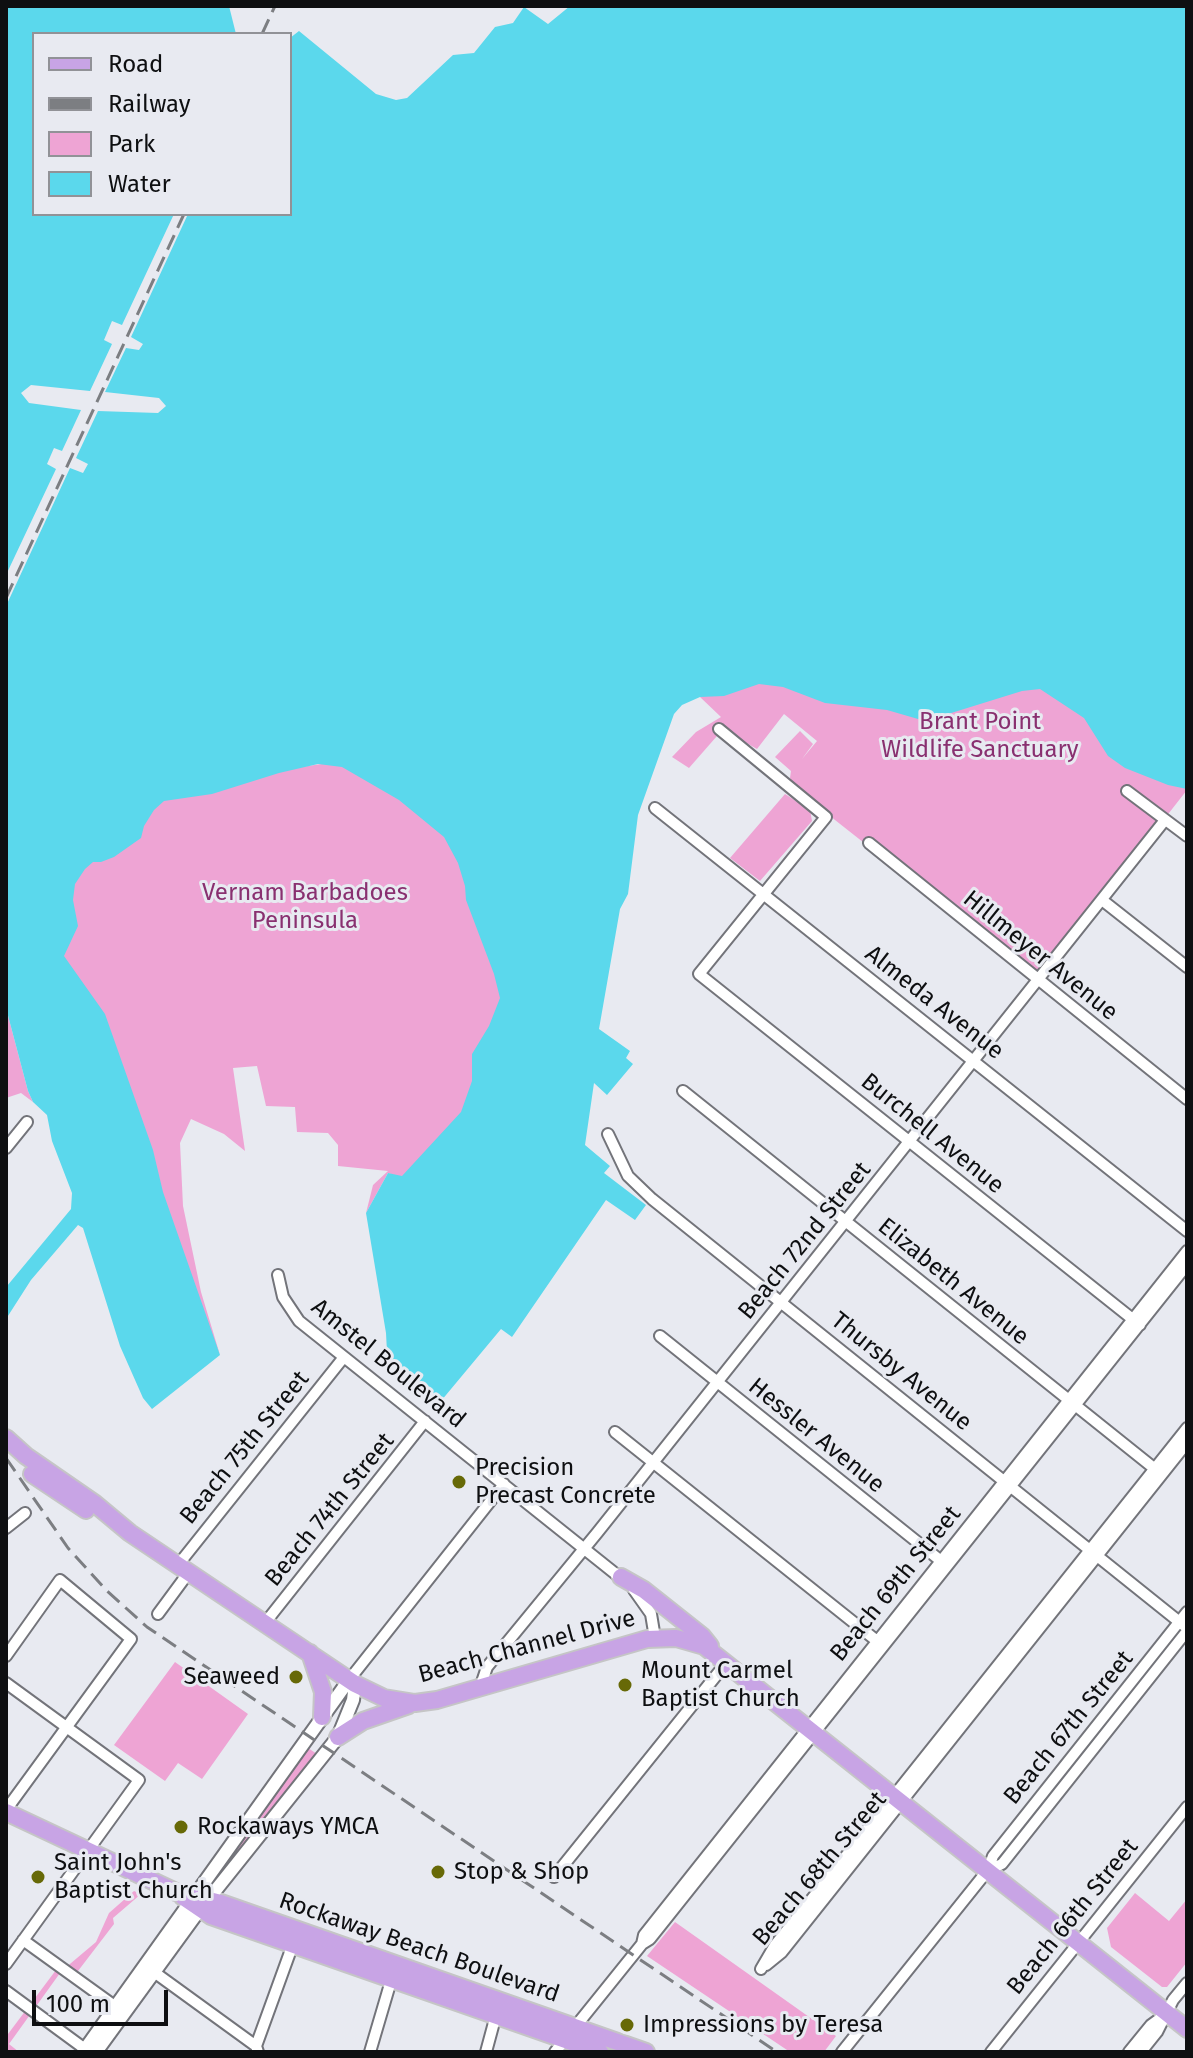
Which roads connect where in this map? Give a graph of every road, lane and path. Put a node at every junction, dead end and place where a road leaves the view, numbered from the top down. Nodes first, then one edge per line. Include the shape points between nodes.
1 (719, 729) dead end
2 (1127, 791) dead end
3 (655, 808) dead end
4 (1165, 820) junction
5 (1187, 836) edge
6 (869, 843) dead end
7 (763, 894) junction
8 (1102, 900) junction
9 (1187, 967) edge
10 (1038, 980) junction
11 (974, 1060) junction
12 (683, 1091) dead end
13 (1187, 1099) edge
14 (27, 1122) dead end
15 (608, 1134) dead end
16 (909, 1142) junction
17 (6, 1148) edge
18 (846, 1222) junction
19 (1187, 1231) edge
20 (1187, 1251) edge
21 (1187, 1265) edge
22 (278, 1275) dead end
23 (782, 1302) junction
24 (1136, 1322) junction
25 (660, 1336) dead end
26 (344, 1357) junction
27 (717, 1382) junction
28 (1072, 1402) junction
29 (425, 1421) junction
30 (1187, 1428) edge
31 (615, 1432) dead end
32 (6, 1438) edge
33 (1187, 1443) edge
34 (6, 1454) edge
35 (653, 1463) junction
36 (1158, 1472) junction
37 (1008, 1483) junction
38 (504, 1484) junction
39 (62, 1488) junction
40 (25, 1513) dead end
41 (6, 1528) edge
42 (584, 1548) junction
43 (1094, 1552) junction
44 (944, 1564) junction
45 (183, 1568) junction
46 (621, 1577) junction
47 (158, 1614) dead end
48 (265, 1623) junction
49 (1185, 1623) edge
50 (655, 1638) junction
51 (880, 1644) junction
52 (310, 1653) junction
53 (6, 1656) edge
54 (721, 1658) junction
55 (354, 1677) junction
56 (6, 1683) edge
57 (480, 1688) junction
58 (415, 1703) junction
59 (322, 1717) junction
60 (66, 1727) junction
61 (812, 1730) junction
62 (338, 1737) junction
63 (898, 1798) junction
64 (1187, 1807) edge
65 (6, 1811) edge
66 (88, 1851) junction
67 (988, 1870) junction
68 (554, 1877) dead end
69 (199, 1902) junction
70 (23, 1940) junction
71 (1079, 1943) junction
72 (293, 1944) junction
73 (6, 1964) edge
74 (394, 1971) junction
75 (154, 1972) junction
76 (1187, 1983) edge
77 (6, 1991) edge
78 (116, 2007) junction
79 (1167, 2013) junction
80 (496, 2015) junction
81 (1187, 2029) edge
82 (564, 2040) edge
83 (257, 2049) edge
84 (88, 2051) edge
85 (370, 2052) edge
86 (486, 2052) edge
87 (600, 2052) edge
88 (646, 2052) edge
89 (842, 2052) edge
90 (991, 2052) edge
91 (1129, 2052) edge
92 (1141, 2052) edge

1 - 7 street via 826,817
2 - 4 street
3 - 7 street, Almeda Avenue
4 - 5 street
4 - 8 street, Beach 72nd Street
6 - 10 street, Hillmeyer Avenue
7 - 11 street, Almeda Avenue
7 - 16 street, Burchell Avenue via 699,974
8 - 9 street
8 - 10 street, Beach 72nd Street
10 - 11 street, Beach 72nd Street
10 - 13 street, Hillmeyer Avenue
11 - 16 street, Beach 72nd Street
11 - 19 street, Almeda Avenue
12 - 18 street, Elizabeth Avenue
14 - 17 street
15 - 23 street, Thursby Avenue via 631,1180
16 - 18 street, Beach 72nd Street
16 - 24 street, Burchell Avenue
18 - 23 street, Beach 72nd Street
18 - 28 street, Elizabeth Avenue
20 - 24 street, Beach 69th Street
21 - 24 street, Beach 69th Street
22 - 26 street, Amstel Boulevard via 283,1297 296,1317
23 - 27 street, Beach 72nd Street
23 - 37 street, Thursby Avenue
24 - 28 street, Beach 69th Street
25 - 27 street, Hessler Avenue
26 - 29 street, Amstel Boulevard
26 - 45 street, Beach 75th Street
27 - 35 street, Beach 72nd Street
27 - 44 street, Hessler Avenue
28 - 36 street, Elizabeth Avenue
28 - 37 street, Beach 69th Street
29 - 38 street, Amstel Boulevard
29 - 48 street, Beach 74th Street
30 - 36 street, Beach 68th Street
31 - 35 street
32 - 39 main road
33 - 36 street, Beach 68th Street
34 - 39 main road
35 - 42 street, Beach 72nd Street
35 - 51 street
36 - 43 street, Beach 68th Street
37 - 43 street, Thursby Avenue
37 - 44 street, Beach 69th Street
38 - 42 street, Amstel Boulevard
38 - 55 street
39 - 45 main road, Beach Channel Drive via 87,1511
40 - 41 street
42 - 46 street, Amstel Boulevard
42 - 57 street, Beach 72nd Street via 487,1667
43 - 49 street, Thursby Avenue
43 - 63 street, Beach 68th Street
44 - 51 street, Beach 69th Street
45 - 47 street, Beach 75th Street
45 - 48 main road, Beach Channel Drive
46 - 50 street, Amstel Boulevard via 649,1609
46 - 54 main road via 702,1636
48 - 52 main road, Beach Channel Drive
49 - 67 street, Beach 67th Street via 1005,1860
50 - 54 main road, Beach Channel Drive via 686,1639
50 - 57 main road, Beach Channel Drive
51 - 61 street, Beach 69th Street
52 - 55 main road, Beach Channel Drive
52 - 59 main road via 323,1692
53 - 60 street via 60,1580 131,1639
54 - 61 main road, Beach Channel Drive
54 - 68 street
55 - 58 main road, Beach Channel Drive via 384,1698
55 - 59 street
55 - 62 street via 353,1700
56 - 60 street
57 - 58 main road, Beach Channel Drive
58 - 62 main road via 368,1719
59 - 69 street
60 - 65 street
60 - 66 street via 139,1780
61 - 63 main road, Beach Channel Drive
61 - 82 street, Beach 69th Street via 650,1939
62 - 69 street
63 - 63 street, Beach 68th Street via 775,1945 761,1969 782,1952
63 - 67 main road, Beach Channel Drive
64 - 71 street, Beach 66th Street
65 - 66 main road, Rockaway Beach Boulevard
66 - 69 main road, Rockaway Beach Boulevard
66 - 70 street
67 - 71 main road, Beach Channel Drive
67 - 89 street, Beach 67th Street
69 - 72 main road, Rockaway Beach Boulevard via 211,1916
69 - 74 main road, Rockaway Beach Boulevard
69 - 75 street
69 - 78 street
70 - 73 street
70 - 78 street
71 - 79 main road, Beach Channel Drive
71 - 90 street, Beach 66th Street
72 - 74 main road, Rockaway Beach Boulevard
72 - 83 street
74 - 80 main road, Rockaway Beach Boulevard
74 - 82 main road, Rockaway Beach Boulevard
74 - 85 street
75 - 83 street
75 - 84 street
76 - 79 street
77 - 84 street
78 - 84 street
79 - 81 main road, Beach Channel Drive
79 - 91 street
79 - 92 street
80 - 82 main road, Rockaway Beach Boulevard
80 - 86 street
82 - 87 main road, Rockaway Beach Boulevard
82 - 88 main road, Rockaway Beach Boulevard

